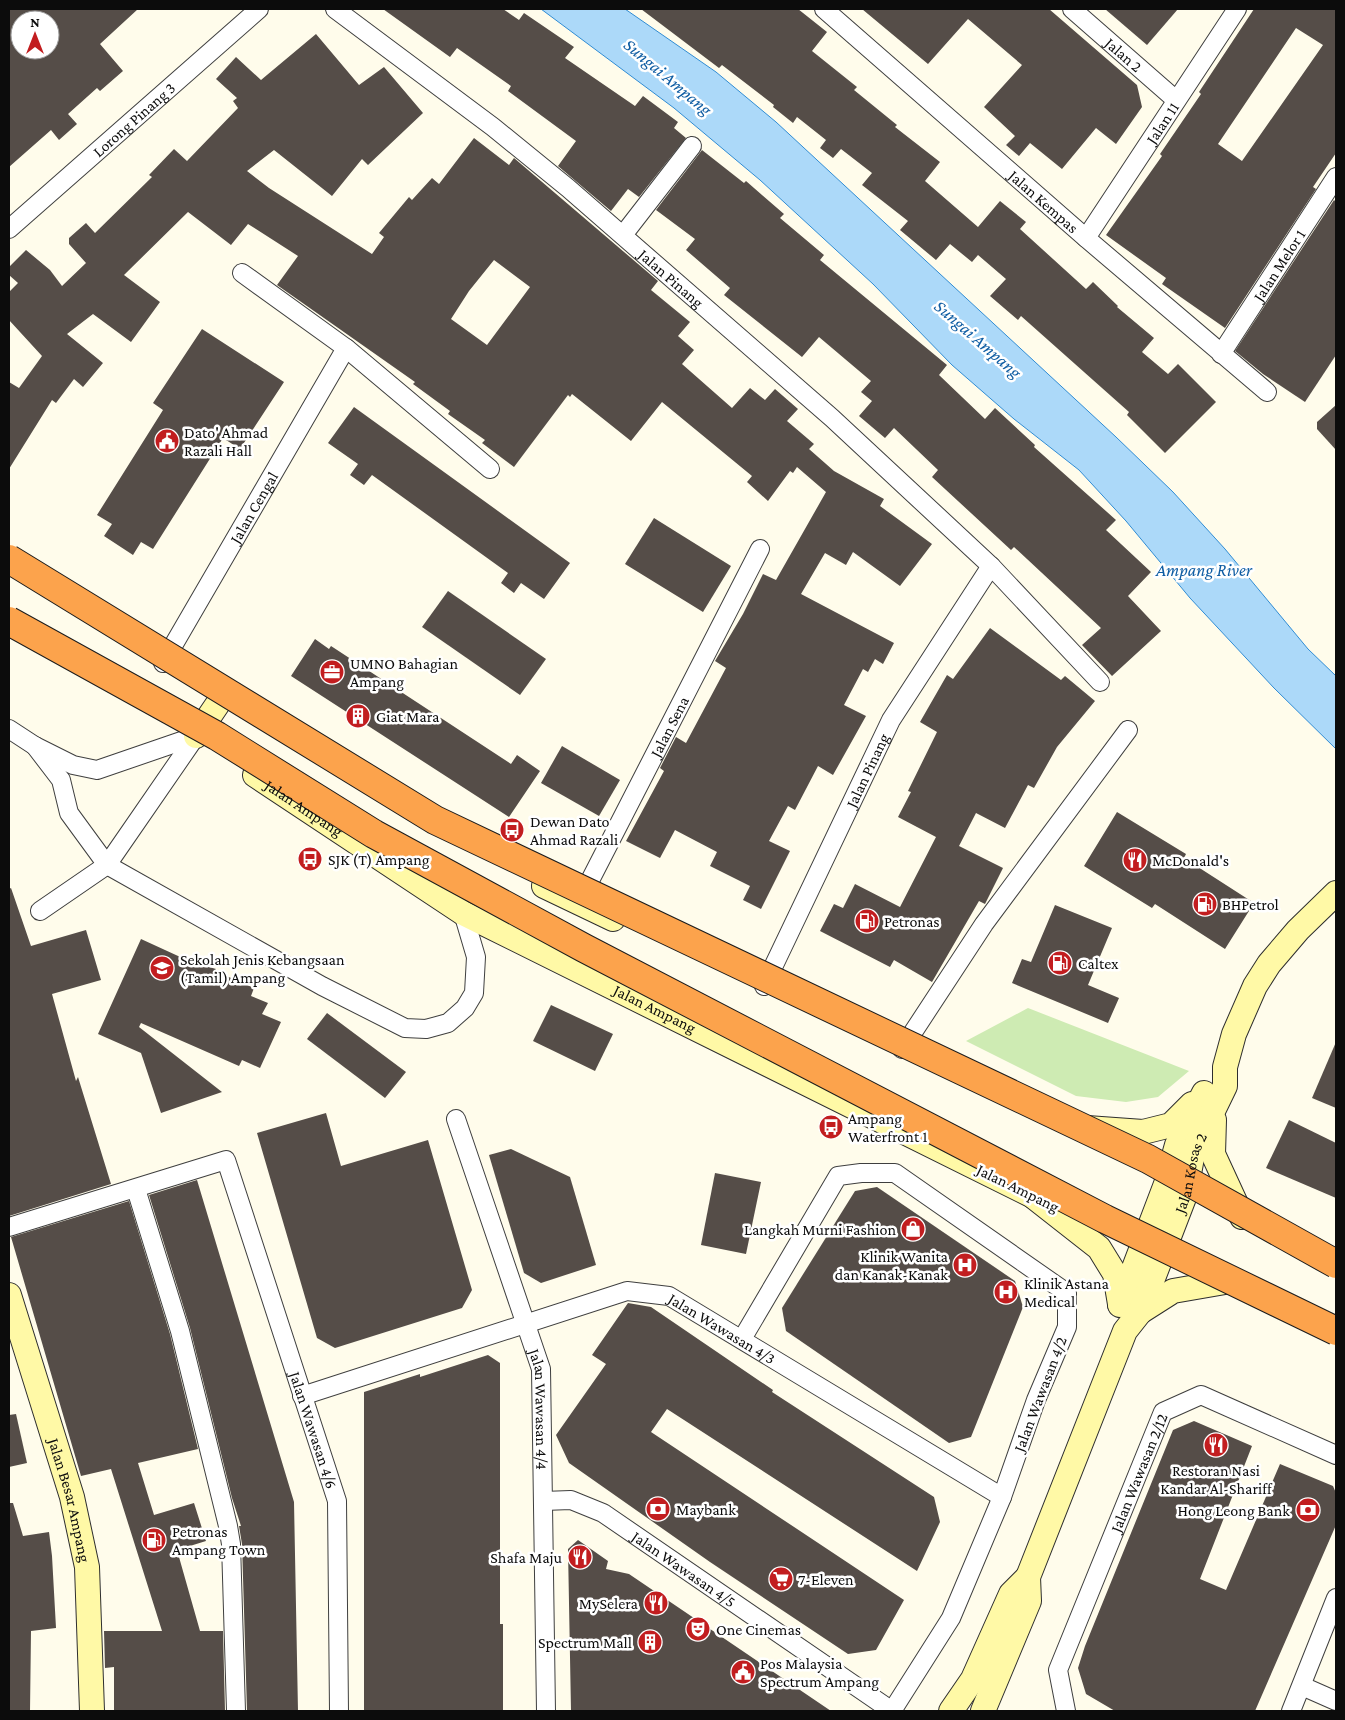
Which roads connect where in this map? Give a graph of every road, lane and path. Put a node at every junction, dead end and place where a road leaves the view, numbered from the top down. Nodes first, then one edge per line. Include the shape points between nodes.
1 (259, 9) edge
2 (335, 9) edge
3 (824, 9) edge
4 (1072, 9) edge
5 (1237, 9) edge
6 (1176, 100) junction
7 (692, 146) dead end
8 (1336, 177) edge
9 (9, 229) edge
10 (623, 235) junction
11 (1086, 238) junction
12 (242, 273) dead end
13 (346, 348) junction
14 (1221, 354) junction
15 (1267, 392) dead end
16 (490, 469) dead end
17 (760, 549) dead end
18 (9, 559) edge
19 (991, 566) junction
20 (9, 575) edge
21 (9, 619) edge
22 (161, 667) junction
23 (1100, 682) dead end
24 (219, 702) junction
25 (9, 729) edge
26 (1128, 730) dead end
27 (196, 736) junction
28 (35, 746) junction
29 (107, 865) junction
30 (1336, 893) edge
31 (578, 904) junction
32 (40, 911) dead end
33 (463, 913) junction
34 (764, 987) junction
35 (902, 1048) junction
36 (1211, 1096) junction
37 (456, 1119) dead end
38 (1068, 1126) junction
39 (136, 1189) junction
40 (1176, 1189) junction
41 (1034, 1197) junction
42 (1245, 1224) junction
43 (9, 1227) edge
44 (1152, 1250) junction
45 (1336, 1264) edge
46 (1336, 1268) edge
47 (1225, 1282) junction
48 (9, 1295) edge
49 (1130, 1309) junction
50 (525, 1326) junction
51 (1336, 1331) edge
52 (1336, 1338) edge
53 (742, 1339) junction
54 (302, 1396) junction
55 (1336, 1455) edge
56 (1002, 1497) junction
57 (543, 1501) junction
58 (1336, 1598) edge
59 (1302, 1686) junction
60 (986, 1693) edge
61 (1336, 1701) edge
62 (92, 1711) edge
63 (236, 1711) edge
64 (339, 1711) edge
65 (546, 1711) edge
66 (892, 1711) edge
67 (951, 1711) edge
68 (973, 1711) edge
69 (983, 1711) edge
70 (1066, 1711) edge
71 (1291, 1711) edge

1 - 9 street, Lorong Pinang 3
2 - 10 street, Jalan Pinang via 493,127
3 - 11 street, Jalan Kempas
4 - 6 street, Jalan 2
5 - 6 street, Jalan 11
6 - 11 street, Jalan 11
7 - 10 street
8 - 14 street, Jalan Melor 1
10 - 19 street, Jalan Pinang via 832,418
11 - 14 street, Jalan Kempas
12 - 13 street
13 - 16 street
13 - 22 street, Jalan Cengal
14 - 15 street, Jalan Kempas
17 - 31 street, Jalan Sena
18 - 45 highway, bridge via 434,820 1148,1159
19 - 23 street, Jalan Pinang
19 - 34 street, Jalan Pinang via 891,720
20 - 22 main road
21 - 27 main road, Jalan Ampang
21 - 51 highway, bridge via 217,736 374,834 584,948 1105,1219
22 - 24 main road
24 - 27 main road
24 - 31 main road via 420,823
25 - 28 street
26 - 35 street via 984,924
27 - 28 street via 97,770 73,765
27 - 29 street
27 - 33 main road, Jalan Ampang
28 - 29 street via 61,780 70,813
29 - 32 street
29 - 33 street via 322,986 405,1028 426,1029 448,1023 466,1008 474,993 476,956
30 - 36 main road, Jalan Kosas 2 via 1320,906 1269,964 1255,986 1234,1034 1225,1067 1211,1079
31 - 34 main road
33 - 41 main road, Jalan Ampang
34 - 35 main road
35 - 38 main road
36 - 38 main road via 1170,1125 1143,1132
36 - 40 main road, Jalan Kosas 2 via 1178,1145
36 - 42 main road via 1213,1154
37 - 50 street, Jalan Wawasan 4/4
38 - 40 main road
39 - 43 street
39 - 54 street, Jalan Wawasan 4/6 via 226,1160
39 - 63 street via 180,1331 228,1526
40 - 42 main road
40 - 44 main road, Jalan Kosas 2
41 - 44 main road, Jalan Ampang
41 - 49 main road via 1099,1248
42 - 46 main road
44 - 47 main road, Jalan Ampang
44 - 49 main road
44 - 49 main road, Jalan Kosas 2 via 1153,1279
47 - 49 main road via 1173,1291
47 - 52 main road, Jalan Ampang
48 - 62 main road, Jalan Besar Ampang via 72,1498 87,1567
49 - 60 main road via 1125,1331 1028,1577 1011,1594
50 - 53 street, Jalan Wawasan 4/3 via 627,1291 669,1296
50 - 54 street, Jalan Wawasan 4/3
50 - 57 street, Jalan Wawasan 4/4 via 541,1369
53 - 56 street, Jalan Wawasan 4/3
53 - 56 street, Jalan Wawasan 4/2 via 838,1176 894,1173 1067,1293 1067,1327 1036,1400
54 - 64 street, Jalan Wawasan 4/6 via 337,1501
55 - 70 street, Jalan Wawasan 2/12 via 1201,1395 1163,1412 1058,1670
56 - 66 street, Jalan Wawasan 4/2 via 951,1618
57 - 65 street, Jalan Wawasan 4/4
57 - 66 street, Jalan Wawasan 4/5 via 571,1500 603,1513
58 - 59 street
59 - 61 street
59 - 71 street
60 - 67 main road
60 - 68 main road
60 - 69 main road

